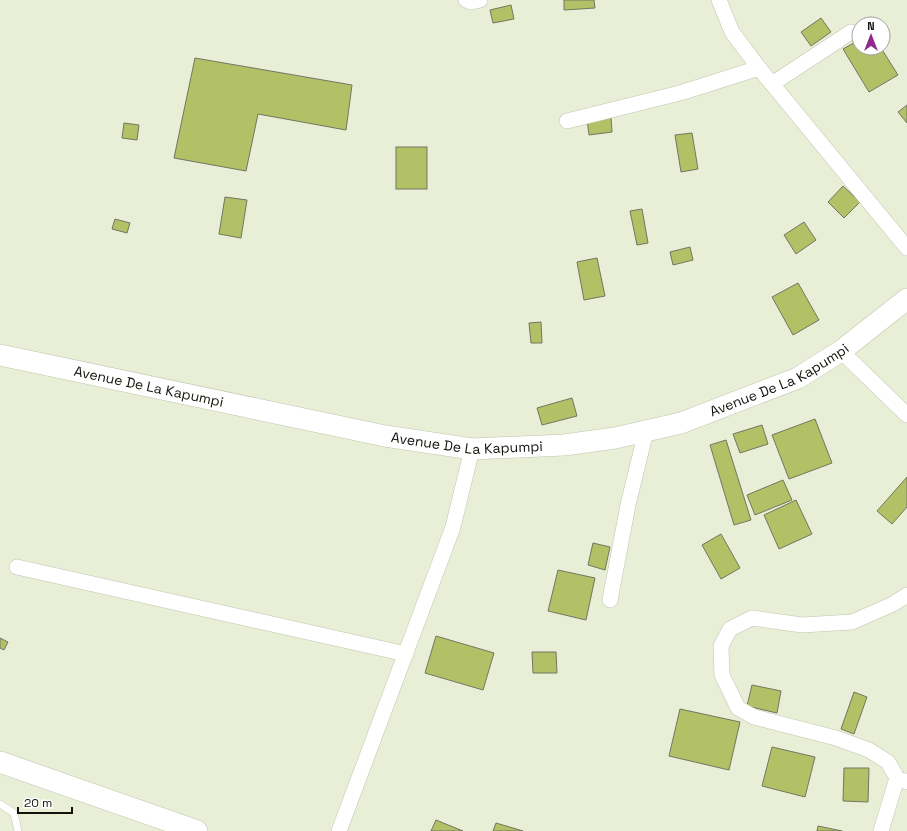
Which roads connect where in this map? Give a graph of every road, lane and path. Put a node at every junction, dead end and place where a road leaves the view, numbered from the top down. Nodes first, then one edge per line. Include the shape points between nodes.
1 (466, 0) edge
2 (480, 0) edge
3 (719, 0) edge
4 (851, 32) dead end
5 (759, 68) junction
6 (772, 84) junction
7 (567, 121) dead end
8 (907, 248) edge
9 (907, 299) edge
10 (841, 352) junction
11 (0, 355) edge
12 (907, 415) edge
13 (646, 431) junction
14 (472, 449) junction
15 (17, 567) dead end
16 (907, 595) edge
17 (610, 600) dead end
18 (406, 654) junction
19 (0, 762) edge
20 (902, 780) edge
21 (0, 804) edge
22 (18, 831) edge
23 (197, 831) edge
24 (339, 831) edge
25 (881, 831) edge

1 - 2 street
3 - 5 street via 732,32
4 - 6 street
5 - 6 street
5 - 7 street via 680,93
6 - 8 street
9 - 10 main road, Avenue De La Kapumpi
10 - 12 street
10 - 13 main road, Avenue De La Kapumpi via 798,378 681,423
11 - 14 main road, Avenue De La Kapumpi via 385,436
13 - 14 main road, Avenue De La Kapumpi via 564,445
13 - 17 street via 628,505
14 - 18 street via 453,527
15 - 18 street
16 - 20 street via 894,604 852,622 802,625 752,618 730,630 721,646 722,675 738,708 754,717 836,738 869,750 888,762
18 - 24 street
19 - 23 main road
20 - 25 street
21 - 22 lane via 14,813

